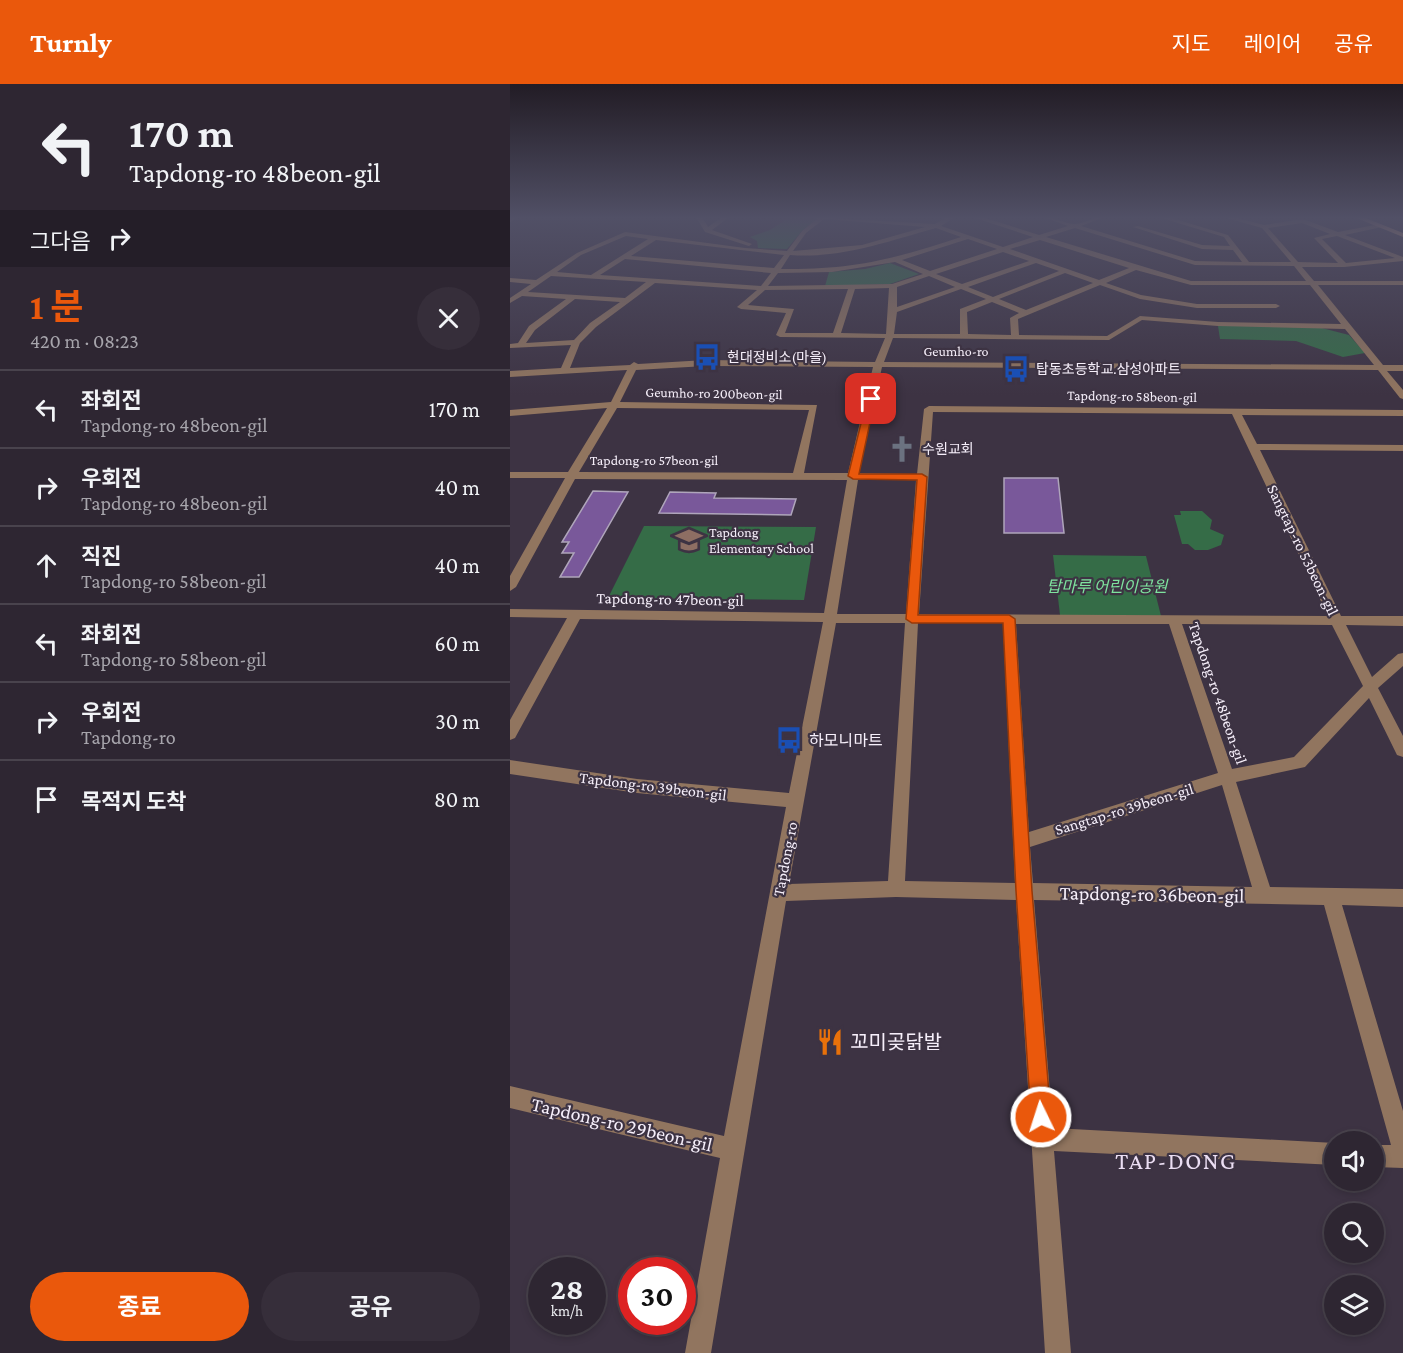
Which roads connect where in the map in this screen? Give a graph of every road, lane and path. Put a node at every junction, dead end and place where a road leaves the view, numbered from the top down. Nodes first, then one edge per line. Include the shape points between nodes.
1 (547, 276) edge
2 (581, 276) edge
3 (772, 276) edge
4 (923, 276) edge
5 (935, 276) edge
6 (992, 276) edge
7 (1052, 276) edge
8 (1079, 276) edge
9 (1118, 276) edge
10 (1166, 276) edge
11 (1306, 276) edge
12 (591, 277) joint
13 (510, 280) edge
14 (653, 281) junction
15 (538, 282) junction
16 (1259, 283) junction
17 (1312, 283) junction
18 (1403, 283) edge
19 (1100, 284) junction
20 (893, 286) junction
21 (961, 287) junction
22 (763, 288) junction
23 (852, 288) junction
24 (1265, 291) dead end
25 (521, 294) junction
26 (573, 297) junction
27 (1270, 298) dead end
28 (993, 299) junction
29 (627, 300) junction
30 (510, 301) edge
31 (1276, 306) junction
32 (893, 311) junction
33 (1026, 313) junction
34 (1289, 324) junction
35 (1347, 327) junction
36 (836, 337) junction
37 (890, 337) junction
38 (964, 338) junction
39 (1015, 338) junction
40 (576, 342) junction
41 (520, 346) junction
42 (510, 347) edge
43 (634, 365) junction
44 (878, 365) junction
45 (1379, 367) junction
46 (1403, 368) edge
47 (565, 370) junction
48 (510, 374) edge
49 (1403, 396) edge
50 (614, 405) junction
51 (1236, 412) junction
52 (1403, 412) edge
53 (510, 413) edge
54 (1253, 447) junction
55 (1403, 448) edge
56 (510, 475) edge
57 (572, 475) junction
58 (798, 476) junction
59 (853, 476) junction
60 (922, 477) junction
61 (510, 587) edge
62 (510, 613) edge
63 (576, 614) junction
64 (830, 618) junction
65 (912, 619) junction
66 (1009, 619) junction
67 (1174, 620) junction
68 (1337, 621) junction
69 (1403, 621) edge
70 (1403, 658) edge
71 (1370, 687) junction
72 (515, 714) edge
73 (510, 734) edge
74 (1401, 745) edge
75 (510, 767) edge
76 (1227, 777) junction
77 (797, 801) junction
78 (1021, 842) junction
79 (896, 890) junction
80 (1024, 891) junction
81 (778, 894) junction
82 (1264, 897) junction
83 (1331, 898) junction
84 (1403, 898) edge
85 (510, 1097) edge
86 (1042, 1139) junction
87 (1403, 1149) edge
88 (734, 1150) junction
89 (1324, 1153) edge
90 (1384, 1156) edge
91 (1403, 1157) edge
92 (698, 1353) edge
93 (1058, 1353) edge

1 - 15 street
2 - 12 street
3 - 22 street
4 - 20 street
5 - 21 street
6 - 21 street
7 - 28 street
8 - 19 street
9 - 19 street
10 - 16 street via 1191,283
11 - 17 street
12 - 14 street
13 - 15 street
14 - 22 street
14 - 29 street
15 - 25 street
16 - 17 street
16 - 24 street
17 - 18 street
17 - 35 street
19 - 31 street via 1140,297 1197,306
19 - 33 street
20 - 23 street
20 - 32 street, Tapdong-ro
21 - 28 street
21 - 32 street
22 - 23 street
22 - 36 street via 741,307 790,311 780,335
23 - 36 street
25 - 26 street
25 - 30 street
26 - 29 street
26 - 41 street via 532,328
27 - 31 street
28 - 33 street
28 - 38 street via 963,311
29 - 40 street via 593,324
31 - 34 street
32 - 37 street, Tapdong-ro
33 - 39 street via 1014,318
34 - 35 street
34 - 39 street via 1140,318 1109,338
35 - 45 street
36 - 37 street
37 - 38 street
37 - 44 street, Tapdong-ro
38 - 39 street
40 - 41 street
40 - 47 street
41 - 42 street
43 - 44 street, Geumho-ro
43 - 47 street, Geumho-ro
43 - 50 street, Geumho-ro 200beon-gil
44 - 45 street, Geumho-ro
44 - 59 street, Tapdong-ro
45 - 46 street, Geumho-ro
45 - 49 street
47 - 48 street, Geumho-ro
50 - 53 street, Geumho-ro 200beon-gil
50 - 57 street, Geumho-ro 200beon-gil
50 - 58 street, Geumho-ro 200beon-gil via 814,407
51 - 52 street, Tapdong-ro 58beon-gil
51 - 54 street, Sangtap-ro 53beon-gil
51 - 60 street, Tapdong-ro 58beon-gil via 929,409
54 - 55 street
54 - 68 street, Sangtap-ro 53beon-gil
56 - 57 street, Tapdong-ro 57beon-gil
57 - 58 street, Tapdong-ro 57beon-gil
57 - 61 street, Geumho-ro 200beon-gil
58 - 59 street, Tapdong-ro 57beon-gil
59 - 60 street
59 - 64 street, Tapdong-ro
60 - 65 street, Tapdong-ro 58beon-gil
62 - 63 street, Tapdong-ro 47beon-gil
63 - 64 street, Tapdong-ro 47beon-gil
63 - 72 street
64 - 65 street, Tapdong-ro 48beon-gil
64 - 77 street, Tapdong-ro
65 - 66 street, Tapdong-ro 48beon-gil
65 - 79 street
66 - 67 street, Tapdong-ro 48beon-gil
66 - 78 street
67 - 68 street, Tapdong-ro 48beon-gil
67 - 76 street, Tapdong-ro 48beon-gil
68 - 69 street, Tapdong-ro 48beon-gil
68 - 71 street, Sangtap-ro 53beon-gil
70 - 71 street
71 - 74 street, Sangtap-ro 53beon-gil
71 - 76 street via 1299,762
72 - 73 street
75 - 77 street, Tapdong-ro 39beon-gil via 638,786
76 - 78 street, Sangtap-ro 39beon-gil
76 - 82 street, Tapdong-ro 36beon-gil
77 - 81 street, Tapdong-ro
78 - 80 street
79 - 80 street, Tapdong-ro 36beon-gil
79 - 81 street, Tapdong-ro 36beon-gil
80 - 82 street, Tapdong-ro 36beon-gil
80 - 86 street
81 - 88 street, Tapdong-ro
82 - 83 street, Tapdong-ro 36beon-gil
83 - 84 street, Tapdong-ro 36beon-gil
83 - 87 street
85 - 88 street, Tapdong-ro 29beon-gil
86 - 89 street
86 - 93 street
88 - 92 street, Tapdong-ro
90 - 91 street

